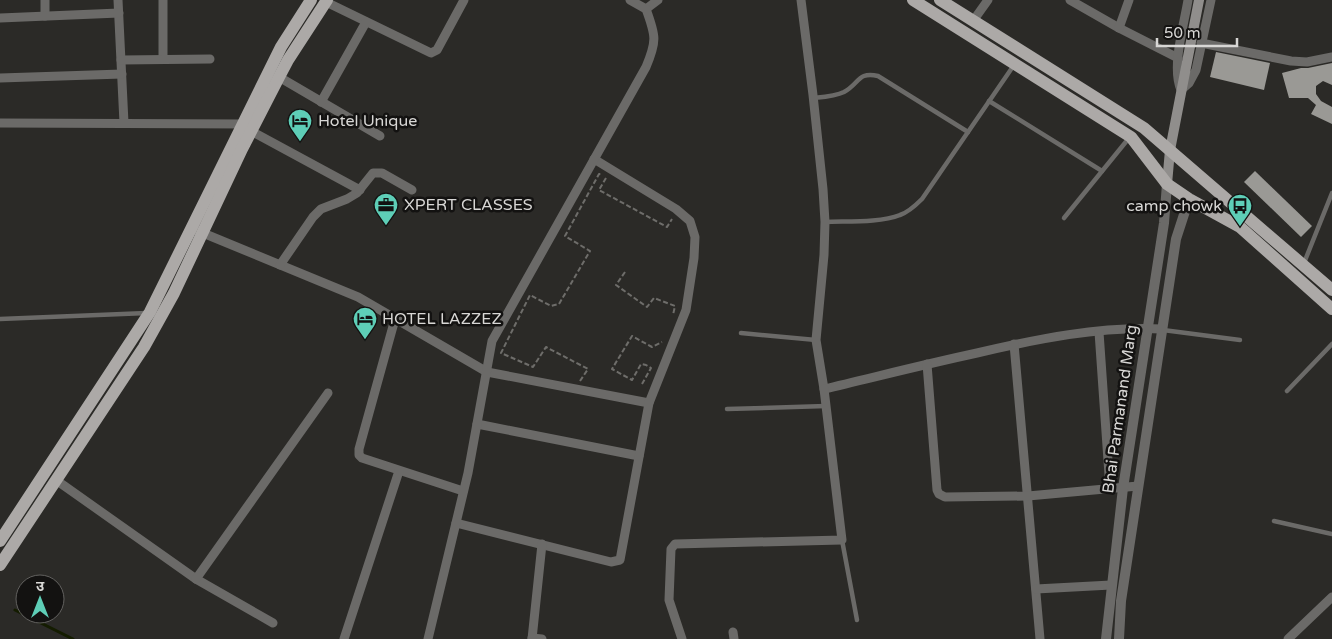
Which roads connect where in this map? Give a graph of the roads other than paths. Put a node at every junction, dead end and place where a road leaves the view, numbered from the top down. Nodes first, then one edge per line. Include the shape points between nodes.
1 (45, 0) edge
2 (118, 0) edge
3 (163, 0) edge
4 (312, 0) edge
5 (464, 0) edge
6 (630, 0) edge
7 (658, 0) edge
8 (800, 0) edge
9 (913, 0) edge
10 (940, 0) edge
11 (988, 0) edge
12 (1070, 0) edge
13 (1128, 0) edge
14 (1188, 0) edge
15 (1199, 0) edge
16 (1211, 0) edge
17 (326, 1) edge
18 (646, 9) junction
19 (119, 14) junction
20 (45, 16) junction
21 (0, 18) edge
22 (973, 21) junction
23 (366, 22) junction
24 (1119, 28) junction
25 (1201, 44) junction
26 (1332, 57) edge
27 (1178, 58) junction
28 (164, 59) junction
29 (210, 59) dead end
30 (121, 60) junction
31 (1015, 64) junction
32 (122, 74) junction
33 (278, 77) junction
34 (0, 78) edge
35 (1182, 90) junction
36 (814, 98) junction
37 (989, 101) junction
38 (321, 102) junction
39 (0, 123) edge
40 (124, 124) junction
41 (250, 127) junction
42 (968, 132) junction
43 (380, 136) dead end
44 (1130, 137) junction
45 (1170, 150) junction
46 (594, 159) junction
47 (1102, 171) junction
48 (1167, 184) junction
49 (360, 190) junction
50 (412, 190) dead end
51 (1332, 193) edge
52 (1188, 199) junction
53 (1064, 218) dead end
54 (825, 222) junction
55 (197, 231) junction
56 (1304, 264) junction
57 (280, 265) junction
58 (1332, 290) edge
59 (1332, 309) edge
60 (150, 312) junction
61 (164, 312) junction
62 (0, 319) edge
63 (395, 319) junction
64 (1147, 328) junction
65 (1162, 329) junction
66 (1099, 332) junction
67 (741, 333) dead end
68 (816, 340) junction
69 (1240, 340) dead end
70 (1014, 344) junction
71 (1332, 344) edge
72 (927, 364) junction
73 (487, 372) junction
74 (824, 389) junction
75 (1287, 391) dead end
76 (328, 394) dead end
77 (649, 403) junction
78 (826, 406) junction
79 (727, 409) dead end
80 (477, 424) junction
81 (640, 456) junction
82 (399, 471) junction
83 (56, 480) junction
84 (1138, 486) junction
85 (1123, 488) junction
86 (1110, 489) junction
87 (463, 491) junction
88 (1028, 496) junction
89 (1274, 521) dead end
90 (456, 523) junction
91 (1332, 534) edge
92 (842, 540) junction
93 (0, 541) edge
94 (542, 544) junction
95 (0, 565) edge
96 (196, 578) junction
97 (1111, 585) junction
98 (1036, 589) junction
99 (1332, 597) edge
100 (857, 620) dead end
101 (273, 623) dead end
102 (344, 639) edge
103 (428, 639) edge
104 (532, 639) edge
105 (542, 639) edge
106 (682, 639) edge
107 (1040, 639) edge
108 (1106, 639) edge
109 (1119, 639) edge
110 (1288, 639) edge

1 - 20 street
2 - 19 street
3 - 28 street
4 - 41 main road via 281,47
5 - 23 street via 435,52 428,52
6 - 18 street
7 - 18 street
8 - 36 street
9 - 31 main road
10 - 22 main road
11 - 22 street
12 - 24 street
13 - 24 street
14 - 27 street
15 - 35 main road
16 - 25 street
17 - 23 street
17 - 33 main road
18 - 46 street via 653,29 654,47
19 - 20 street
19 - 30 street
20 - 21 street
22 - 45 main road via 1144,128
23 - 38 street
24 - 27 street
25 - 26 street via 1291,61 1307,62
25 - 35 street via 1196,70
27 - 35 street via 1177,75
28 - 29 street
28 - 30 street
30 - 32 street
31 - 37 lane
31 - 44 main road
32 - 34 street
32 - 40 street
33 - 38 street
33 - 41 main road
35 - 45 main road
36 - 42 lane via 844,92 870,74
36 - 54 street
37 - 42 lane
37 - 47 lane
38 - 43 street
39 - 40 street
40 - 41 street
41 - 49 street
41 - 55 main road
42 - 54 lane via 922,199 912,208 899,216
44 - 47 lane
44 - 48 main road
45 - 48 main road
45 - 56 main road
46 - 73 street via 492,341
46 - 77 street via 676,209 690,221 695,237 686,310
47 - 53 lane
48 - 52 main road
48 - 64 street, Bhai Parmanand Marg
49 - 50 street via 369,176 377,172
49 - 57 street via 313,216
51 - 56 lane
52 - 59 main road via 1240,227
52 - 65 street, Bhai Parmanand Marg via 1176,239
54 - 68 street
55 - 57 street
55 - 60 main road
55 - 61 main road
56 - 58 main road
57 - 63 street via 358,297
60 - 61 lane
60 - 62 lane
60 - 93 main road
61 - 83 main road
63 - 73 street
63 - 82 street via 359,452 362,458
64 - 65 street
64 - 66 street
64 - 85 street, Bhai Parmanand Marg
65 - 69 lane
65 - 84 street, Bhai Parmanand Marg
66 - 70 street
66 - 86 street
67 - 68 lane
68 - 74 street
70 - 72 street
70 - 88 street
71 - 75 lane
72 - 74 street
72 - 88 street via 939,494 944,497
73 - 77 street
73 - 80 street
74 - 78 street
76 - 96 street
77 - 81 street
78 - 79 lane
78 - 92 street
80 - 81 street
80 - 87 street
81 - 94 street via 620,560 611,562
82 - 87 street
82 - 102 street
83 - 95 main road
83 - 96 street
84 - 85 street
84 - 109 street, Bhai Parmanand Marg via 1121,601
85 - 86 street
85 - 97 street, Bhai Parmanand Marg
86 - 88 street
87 - 90 street
88 - 98 street
89 - 91 lane
90 - 94 street
90 - 103 street
92 - 100 lane
92 - 106 street via 675,544 671,549 669,600
94 - 104 street
96 - 101 street
97 - 98 street
97 - 108 street, Bhai Parmanand Marg
98 - 107 street
99 - 110 street
104 - 105 street

